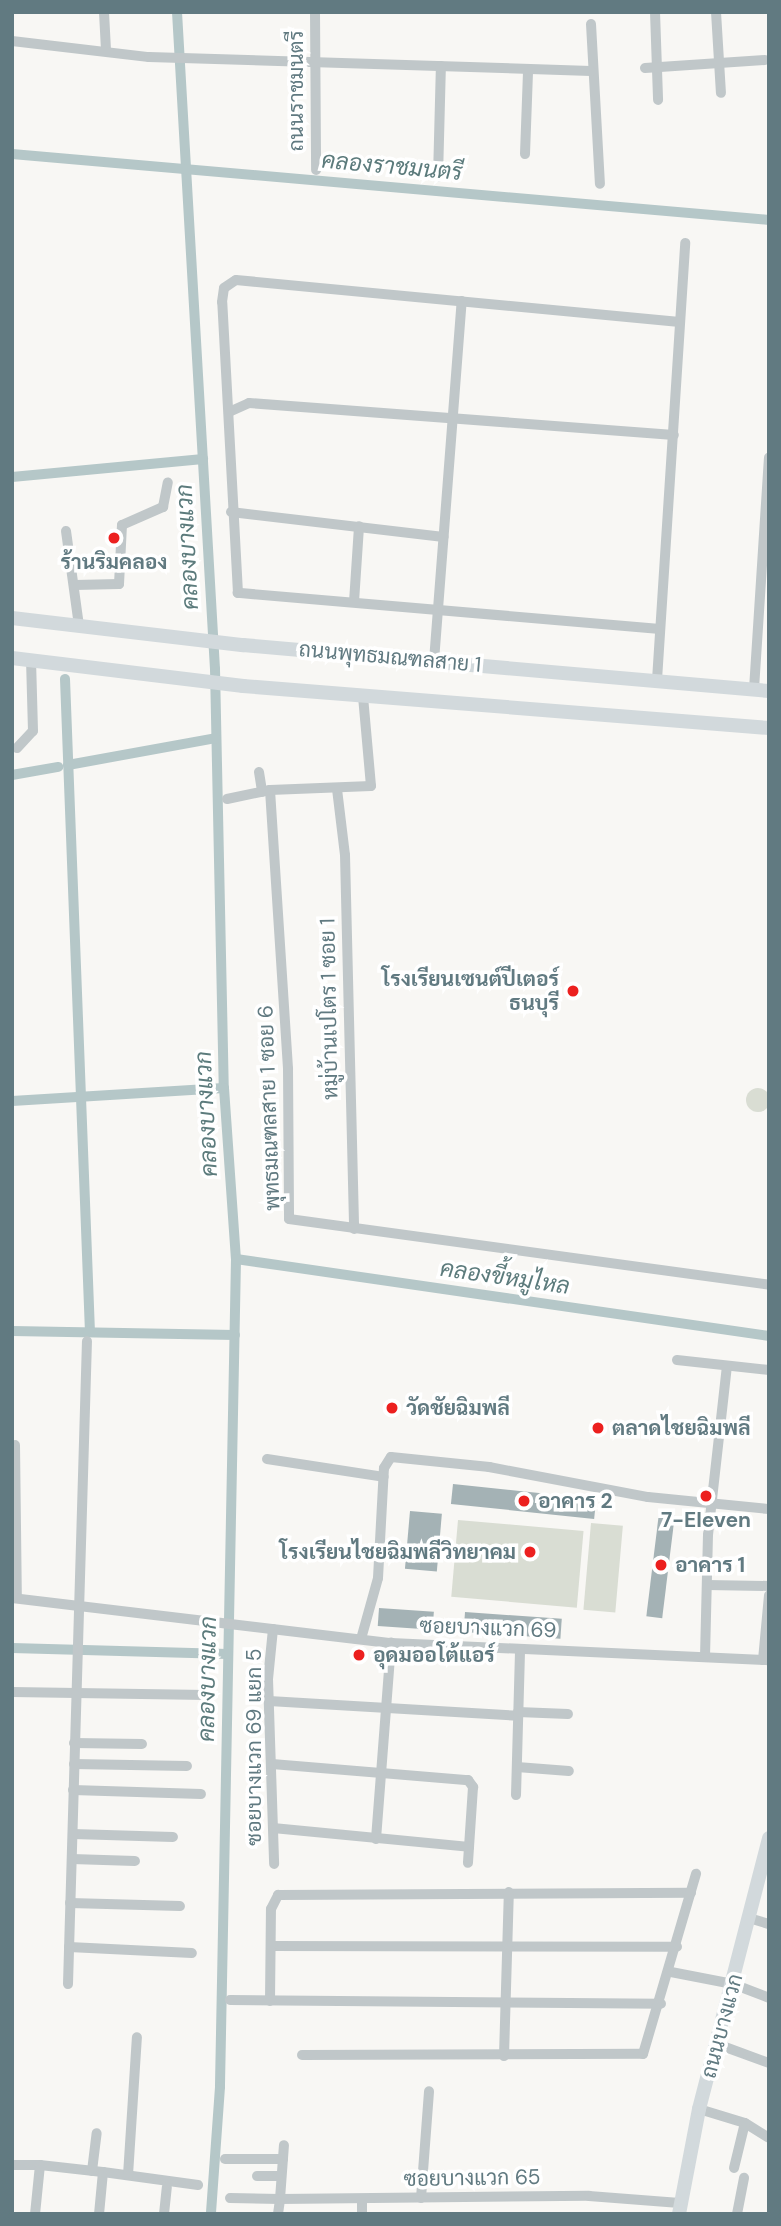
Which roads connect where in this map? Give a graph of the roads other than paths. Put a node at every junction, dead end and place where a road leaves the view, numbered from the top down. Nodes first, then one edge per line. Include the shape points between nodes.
1 (104, 12) edge
2 (315, 12) edge
3 (655, 12) edge
4 (716, 12) edge
5 (591, 24) dead end
6 (12, 41) edge
7 (106, 50) junction
8 (315, 58) junction
9 (765, 60) dead end
10 (719, 63) junction
11 (441, 66) junction
12 (658, 67) junction
13 (645, 68) dead end
14 (528, 71) junction
15 (591, 71) junction
16 (721, 93) dead end
17 (658, 100) dead end
18 (525, 154) dead end
19 (316, 170) dead end
20 (438, 177) dead end
21 (600, 184) dead end
22 (685, 243) dead end
23 (462, 302) junction
24 (677, 321) junction
25 (229, 412) junction
26 (452, 417) junction
27 (674, 435) junction
28 (769, 457) edge
29 (168, 482) dead end
30 (231, 512) junction
31 (359, 526) junction
32 (66, 531) dead end
33 (444, 537) junction
34 (75, 585) junction
35 (354, 602) junction
36 (439, 609) junction
37 (12, 618) edge
38 (79, 626) junction
39 (660, 629) junction
40 (12, 658) edge
41 (31, 660) junction
42 (434, 661) junction
43 (657, 680) junction
44 (761, 690) edge
45 (363, 696) junction
46 (769, 728) edge
47 (17, 748) dead end
48 (259, 772) dead end
49 (337, 789) junction
50 (266, 791) junction
51 (228, 799) dead end
52 (354, 1229) junction
53 (769, 1285) edge
54 (87, 1341) dead end
55 (677, 1360) dead end
56 (727, 1366) junction
57 (769, 1370) edge
58 (670, 1426) dead end
59 (719, 1431) junction
60 (15, 1445) dead end
61 (267, 1459) dead end
62 (384, 1476) junction
63 (711, 1502) junction
64 (769, 1509) edge
65 (707, 1585) junction
66 (769, 1586) edge
67 (769, 1595) edge
68 (15, 1598) edge
69 (80, 1602) junction
70 (274, 1629) junction
71 (361, 1639) junction
72 (391, 1643) junction
73 (520, 1649) junction
74 (705, 1657) junction
75 (766, 1660) edge
76 (12, 1692) edge
77 (75, 1692) junction
78 (206, 1695) dead end
79 (268, 1701) junction
80 (385, 1710) junction
81 (518, 1714) junction
82 (568, 1714) dead end
83 (74, 1743) junction
84 (142, 1744) dead end
85 (74, 1764) junction
86 (272, 1765) junction
87 (187, 1766) dead end
88 (517, 1767) junction
89 (569, 1771) dead end
90 (382, 1773) junction
91 (73, 1790) junction
92 (201, 1794) dead end
93 (516, 1795) dead end
94 (273, 1828) junction
95 (73, 1834) junction
96 (173, 1837) dead end
97 (769, 1838) edge
98 (376, 1839) junction
99 (468, 1847) junction
100 (72, 1860) junction
101 (135, 1861) dead end
102 (767, 1861) edge
103 (468, 1863) dead end
104 (274, 1864) dead end
105 (696, 1874) dead end
106 (509, 1892) junction
107 (691, 1893) junction
108 (70, 1903) junction
109 (180, 1906) dead end
110 (749, 1918) junction
111 (769, 1924) edge
112 (508, 1944) junction
113 (271, 1946) junction
114 (69, 1947) junction
115 (677, 1947) junction
116 (192, 1953) dead end
117 (671, 1972) junction
118 (68, 1984) dead end
119 (733, 1984) junction
120 (769, 1998) edge
121 (230, 2000) dead end
122 (270, 2001) junction
123 (506, 2001) junction
124 (662, 2004) junction
125 (137, 2037) dead end
126 (717, 2044) junction
127 (302, 2055) dead end
128 (504, 2056) junction
129 (769, 2063) edge
130 (429, 2091) dead end
131 (699, 2109) junction
132 (745, 2123) junction
133 (97, 2133) dead end
134 (769, 2138) edge
135 (284, 2145) dead end
136 (225, 2159) dead end
137 (283, 2159) junction
138 (12, 2165) edge
139 (40, 2165) junction
140 (734, 2168) dead end
141 (98, 2171) junction
142 (128, 2175) junction
143 (257, 2176) dead end
144 (281, 2176) junction
145 (744, 2178) dead end
146 (198, 2185) dead end
147 (167, 2187) dead end
148 (230, 2198) dead end
149 (421, 2198) junction
150 (279, 2199) junction
151 (362, 2199) junction
152 (679, 2208) edge
153 (35, 2214) edge
154 (99, 2214) edge
155 (164, 2214) edge
156 (278, 2214) edge
157 (362, 2214) edge
158 (737, 2214) edge

1 - 7 street
2 - 8 street, ถนนราชมนตรี
3 - 12 street
4 - 10 street
5 - 15 street
6 - 7 street
7 - 8 street via 149,57
8 - 11 street
8 - 19 street, ถนนราชมนตรี
9 - 10 street
10 - 12 street
10 - 16 street
11 - 14 street
11 - 20 street
12 - 13 street
12 - 17 street
14 - 15 street
14 - 18 street
15 - 21 street
22 - 24 street
23 - 24 street
23 - 25 street via 231,282 222,302
23 - 26 street
24 - 27 street
25 - 26 street via 249,403
25 - 30 street
26 - 27 street
26 - 33 street
27 - 39 street
28 - 44 street
29 - 34 street via 163,507 122,525 119,584
30 - 31 street
30 - 35 street via 238,593
31 - 33 street
31 - 35 street
32 - 34 street
33 - 36 street
34 - 38 street
35 - 36 street
36 - 39 street
36 - 42 street
37 - 38 main road, ถนนพุทธมณฑลสาย 1
38 - 42 main road, ถนนพุทธมณฑลสาย 1
39 - 43 street
40 - 41 main road, ถนนพุทธมณฑลสาย 1
41 - 45 main road, ถนนพุทธมณฑลสาย 1
41 - 47 street via 33,732
42 - 43 main road, ถนนพุทธมณฑลสาย 1
43 - 44 main road, ถนนพุทธมณฑลสาย 1
45 - 46 main road, ถนนพุทธมณฑลสาย 1
45 - 49 street via 371,786
48 - 50 street
49 - 50 street
49 - 52 street, หมู่บ้านเปโตร 1 ซอย 1 via 345,855
50 - 51 street
50 - 52 street, พุทธมณฑลสาย 1 ซอย 6 via 288,1069 289,1219
52 - 53 street, พุทธมณฑลสาย 1 ซอย 6
54 - 69 street
55 - 56 street
56 - 57 street
56 - 59 street
58 - 59 street
59 - 63 street
60 - 68 street
61 - 62 street
62 - 63 street via 387,1459 402,1457 489,1467 648,1497
62 - 71 street via 378,1578
63 - 64 street
63 - 65 street
65 - 66 street
65 - 74 street
67 - 75 street
68 - 69 street, ซอยบางแวก 69
69 - 70 street, ซอยบางแวก 69
69 - 77 street
70 - 71 street, ซอยบางแวก 69
70 - 79 street, ซอยบางแวก 69 แยก 5
71 - 72 street, ซอยบางแวก 69
72 - 73 street, ซอยบางแวก 69
72 - 80 street
73 - 74 street, ซอยบางแวก 69
73 - 81 street
74 - 75 street, ซอยบางแวก 69
76 - 77 street
77 - 78 street
77 - 83 street
79 - 80 street
79 - 86 street, ซอยบางแวก 69 แยก 5
80 - 81 street
80 - 90 street
81 - 82 street
81 - 88 street
83 - 84 street
83 - 85 street
85 - 87 street
85 - 91 street
86 - 90 street
86 - 94 street, ซอยบางแวก 69 แยก 5
88 - 89 street
88 - 93 street
90 - 98 street
90 - 99 street via 468,1780 473,1787
91 - 92 street
91 - 95 street
94 - 98 street
94 - 104 street, ซอยบางแวก 69 แยก 5
95 - 96 street
95 - 100 street
97 - 102 main road, ถนนบางแวก
98 - 99 street
99 - 103 street
100 - 101 street
100 - 108 street
102 - 110 main road, ถนนบางแวก
105 - 107 street
106 - 107 street
106 - 112 street
106 - 113 street via 278,1895 272,1902
107 - 115 street
108 - 109 street
108 - 114 street
110 - 111 street
110 - 119 main road, ถนนบางแวก
112 - 113 street
112 - 115 street
112 - 123 street
113 - 122 street
114 - 116 street
114 - 118 street
115 - 117 street
117 - 119 street
117 - 124 street
119 - 120 street
119 - 126 main road, ถนนบางแวก
121 - 122 street
122 - 123 street
123 - 124 street
123 - 128 street
124 - 128 street via 643,2054
125 - 142 street
126 - 129 street
126 - 131 main road, ถนนบางแวก
127 - 128 street
130 - 149 street
131 - 132 street
131 - 152 main road, ถนนบางแวก
132 - 134 street
132 - 140 street
133 - 141 street
135 - 137 street
136 - 137 street
137 - 144 street
138 - 139 street
139 - 141 street
139 - 153 street
141 - 142 street
141 - 154 street
142 - 146 street
143 - 144 street
144 - 150 street
145 - 158 street
147 - 155 street
148 - 150 street, ซอยบางแวก 65
149 - 151 street, ซอยบางแวก 65
149 - 152 street, ซอยบางแวก 65 via 589,2196
150 - 151 street, ซอยบางแวก 65
150 - 156 street
151 - 157 street

